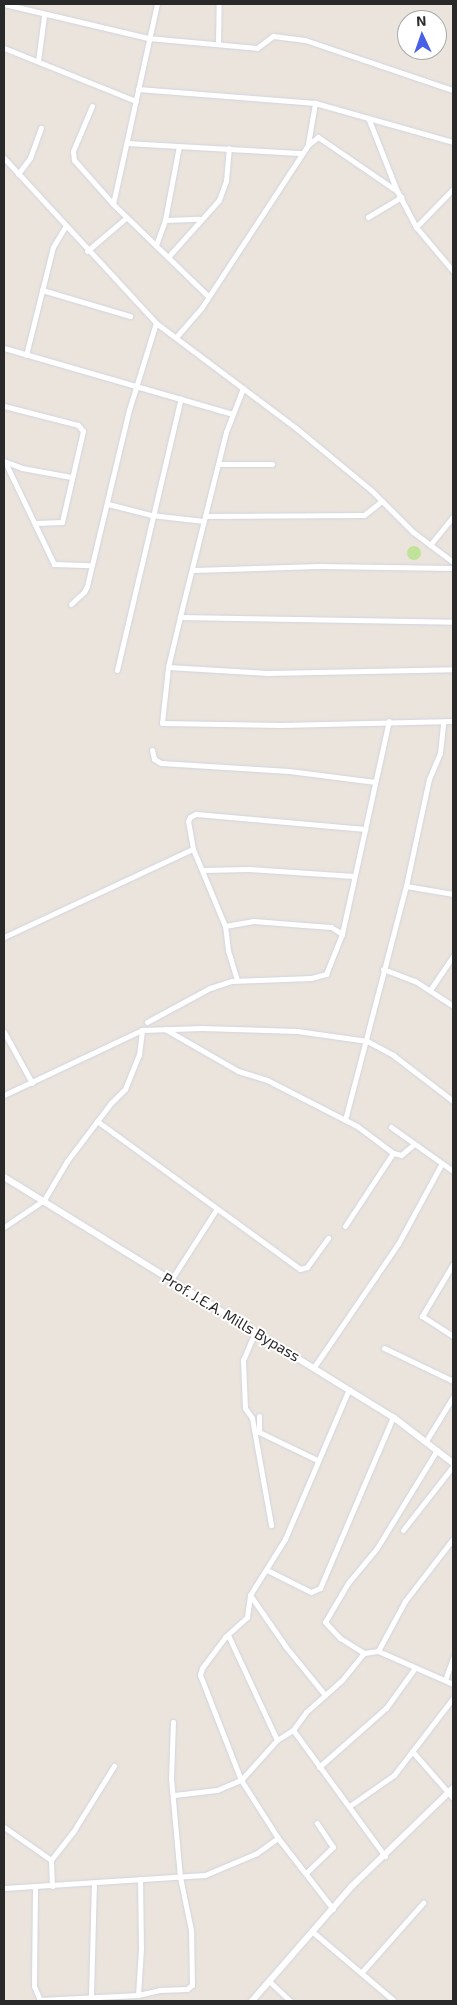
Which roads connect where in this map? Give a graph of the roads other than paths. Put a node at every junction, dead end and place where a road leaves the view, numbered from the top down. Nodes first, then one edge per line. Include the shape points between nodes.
1 (4, 4) edge
2 (157, 4) edge
3 (219, 4) edge
4 (44, 16) junction
5 (148, 38) junction
6 (218, 43) junction
7 (4, 48) edge
8 (38, 61) junction
9 (138, 89) junction
10 (453, 90) edge
11 (136, 101) junction
12 (316, 103) junction
13 (92, 106) dead end
14 (369, 120) junction
15 (41, 128) dead end
16 (127, 142) junction
17 (453, 142) edge
18 (308, 145) junction
19 (179, 146) junction
20 (229, 148) junction
21 (303, 153) junction
22 (4, 158) edge
23 (18, 174) junction
24 (453, 189) edge
25 (397, 191) junction
26 (401, 198) junction
27 (114, 204) junction
28 (127, 217) junction
29 (368, 217) dead end
30 (199, 219) junction
31 (165, 220) junction
32 (66, 227) junction
33 (416, 227) junction
34 (156, 245) junction
35 (87, 251) junction
36 (168, 257) junction
37 (453, 271) edge
38 (42, 290) junction
39 (208, 296) junction
40 (130, 316) dead end
41 (156, 323) junction
42 (177, 336) junction
43 (4, 348) edge
44 (26, 354) junction
45 (136, 387) junction
46 (243, 388) junction
47 (181, 398) junction
48 (4, 406) edge
49 (233, 414) junction
50 (5, 462) edge
51 (219, 464) junction
52 (272, 464) dead end
53 (71, 477) junction
54 (382, 501) junction
55 (108, 504) junction
56 (151, 515) junction
57 (453, 517) edge
58 (204, 519) junction
59 (36, 522) junction
60 (430, 545) junction
61 (453, 562) edge
62 (91, 565) junction
63 (453, 568) edge
64 (193, 570) junction
65 (71, 604) dead end
66 (180, 617) junction
67 (453, 622) edge
68 (168, 667) junction
69 (453, 669) edge
70 (117, 670) dead end
71 (389, 721) junction
72 (453, 721) edge
73 (443, 722) junction
74 (152, 750) dead end
75 (375, 782) junction
76 (365, 829) junction
77 (193, 849) junction
78 (202, 870) junction
79 (354, 876) junction
80 (406, 886) junction
81 (453, 894) edge
82 (225, 926) junction
83 (342, 934) junction
84 (4, 936) edge
85 (453, 956) edge
86 (383, 969) junction
87 (237, 980) junction
88 (430, 990) junction
89 (453, 1006) edge
90 (147, 1022) dead end
91 (164, 1028) junction
92 (142, 1030) junction
93 (4, 1032) edge
94 (367, 1041) junction
95 (32, 1083) junction
96 (4, 1095) edge
97 (453, 1101) edge
98 (345, 1120) junction
99 (97, 1121) junction
100 (390, 1127) dead end
101 (414, 1144) junction
102 (393, 1152) junction
103 (442, 1163) junction
104 (453, 1170) edge
105 (4, 1177) edge
106 (44, 1200) junction
107 (216, 1210) junction
108 (345, 1226) dead end
109 (4, 1227) edge
110 (328, 1238) dead end
111 (453, 1264) edge
112 (171, 1280) junction
113 (255, 1332) junction
114 (453, 1336) edge
115 (384, 1348) dead end
116 (314, 1367) junction
117 (453, 1381) edge
118 (349, 1389) junction
119 (453, 1396) edge
120 (259, 1416) dead end
121 (393, 1417) junction
122 (426, 1441) junction
123 (438, 1450) junction
124 (317, 1460) junction
125 (453, 1465) edge
126 (271, 1525) dead end
127 (403, 1530) dead end
128 (453, 1539) edge
129 (267, 1570) junction
130 (250, 1595) junction
131 (228, 1635) junction
132 (378, 1651) junction
133 (364, 1653) junction
134 (453, 1658) edge
135 (415, 1668) junction
136 (444, 1680) junction
137 (453, 1684) edge
138 (325, 1695) junction
139 (453, 1698) edge
140 (174, 1722) dead end
141 (293, 1730) junction
142 (277, 1740) junction
143 (412, 1751) junction
144 (114, 1766) dead end
145 (319, 1767) junction
146 (241, 1780) junction
147 (452, 1793) edge
148 (174, 1795) junction
149 (351, 1806) junction
150 (317, 1824) dead end
151 (4, 1827) edge
152 (278, 1838) junction
153 (385, 1856) junction
154 (51, 1860) junction
155 (306, 1873) junction
156 (180, 1877) junction
157 (140, 1879) junction
158 (94, 1883) junction
159 (52, 1886) junction
160 (4, 1888) edge
161 (35, 1888) junction
162 (423, 1903) dead end
163 (333, 1908) junction
164 (314, 1933) junction
165 (361, 1973) junction
166 (271, 1983) junction
167 (138, 1995) junction
168 (91, 1996) junction
169 (40, 2000) edge
170 (392, 2000) edge
171 (252, 2001) edge
172 (290, 2001) edge

1 - 4 street
2 - 5 street
3 - 6 street
4 - 5 street
4 - 8 street
5 - 6 street
5 - 9 street
6 - 10 street via 257,48 273,36 305,40
7 - 8 street
8 - 11 street
9 - 11 street
9 - 12 street
11 - 16 street
12 - 14 street
12 - 18 street
13 - 27 street via 72,156
14 - 17 street
14 - 25 street
15 - 23 street via 30,158
16 - 19 street
16 - 27 street
18 - 21 street
18 - 25 street via 322,138
19 - 20 street
19 - 31 street
20 - 21 street
20 - 30 street via 226,181 219,200
21 - 39 street
22 - 23 street
23 - 32 street
24 - 33 street
25 - 26 street
26 - 29 street
26 - 33 street
27 - 28 street
28 - 34 street
28 - 35 street
30 - 31 street
30 - 36 street
31 - 34 street
32 - 35 street
32 - 38 street via 53,247
33 - 37 street
34 - 36 street
35 - 41 street
36 - 39 street
38 - 40 street
38 - 44 street
39 - 42 street
41 - 42 street
41 - 45 street
42 - 46 street
43 - 44 street
44 - 45 street
45 - 47 street
45 - 55 street
46 - 49 street
46 - 54 street
47 - 49 street
47 - 56 street
48 - 53 street via 81,428 83,431
49 - 51 street
50 - 53 street
50 - 59 street
51 - 52 street
51 - 58 street
53 - 59 street via 62,522
54 - 58 street via 364,515
54 - 60 street
55 - 56 street
55 - 62 street
56 - 58 street
56 - 70 street
57 - 60 street
58 - 64 street
59 - 62 street via 54,564
60 - 61 street
62 - 65 street via 84,592
63 - 64 street via 319,566
64 - 66 street
66 - 67 street
66 - 68 street
68 - 69 street via 268,673
68 - 71 street via 162,722 282,725
71 - 73 street
71 - 75 street
72 - 73 street
73 - 80 street via 440,753 429,779
74 - 75 street via 154,759 161,764 289,771
75 - 76 street
76 - 77 street via 196,814 188,821
76 - 79 street
77 - 78 street
77 - 84 street
78 - 79 street via 249,869
78 - 82 street
79 - 83 street
80 - 81 street
80 - 86 street
82 - 83 street via 254,921 324,926
82 - 87 street
83 - 87 street via 326,974 311,978
85 - 88 street
86 - 88 street
86 - 94 street
87 - 90 street via 210,988
88 - 89 street
91 - 92 street
91 - 94 street via 296,1031
91 - 98 street via 238,1070 267,1080
92 - 95 street
92 - 99 street via 140,1054 125,1089
93 - 95 street
94 - 97 street via 394,1055
94 - 98 street
95 - 96 street
98 - 102 street
99 - 106 street
99 - 107 street
100 - 101 street
101 - 102 street via 401,1156
101 - 103 street
102 - 108 street
103 - 104 street
103 - 116 street via 398,1244
105 - 106 street, Prof. J.E.A. Mills Bypass
106 - 109 street
106 - 112 street, Prof. J.E.A. Mills Bypass
107 - 110 street via 300,1269 307,1267
107 - 112 street
111 - 114 street via 422,1316
112 - 113 street, Prof. J.E.A. Mills Bypass
113 - 116 street, Prof. J.E.A. Mills Bypass
113 - 126 street via 243,1360 245,1408 252,1418
115 - 117 street
116 - 118 street, Prof. J.E.A. Mills Bypass
118 - 121 street, Prof. J.E.A. Mills Bypass
118 - 124 street
119 - 122 street
120 - 124 street via 259,1432
121 - 122 street, Prof. J.E.A. Mills Bypass
121 - 129 street via 320,1588 311,1592
122 - 123 street, Prof. J.E.A. Mills Bypass
123 - 125 street, Prof. J.E.A. Mills Bypass
123 - 133 street via 377,1548 348,1582 326,1618 327,1626
124 - 129 street via 285,1539
125 - 127 street
128 - 132 street via 410,1593
129 - 130 street
130 - 131 street via 247,1617
130 - 138 street
131 - 142 street
131 - 146 street via 200,1675
132 - 133 street
132 - 135 street
133 - 138 street
134 - 136 street
135 - 136 street
135 - 145 street via 386,1708
136 - 137 street
138 - 141 street
139 - 143 street
140 - 148 street via 171,1769
141 - 142 street
141 - 145 street
142 - 146 street
143 - 147 street
143 - 149 street via 387,1782
144 - 154 street via 73,1832
145 - 149 street
146 - 148 street via 217,1790
146 - 152 street
147 - 153 street
148 - 156 street
149 - 153 street via 371,1841
150 - 155 street via 332,1847
151 - 154 street
152 - 155 street
152 - 156 street via 257,1853 228,1866 205,1875
153 - 163 street
154 - 159 street
155 - 163 street
156 - 157 street
156 - 167 street via 191,1930 192,1985 186,1989
157 - 158 street
157 - 167 street via 142,1949
158 - 159 street
158 - 168 street
159 - 161 street
160 - 161 street
161 - 169 street via 34,1986
162 - 165 street
163 - 164 street
164 - 165 street
164 - 166 street
165 - 170 street
166 - 171 street
166 - 172 street
167 - 168 street
168 - 169 street

